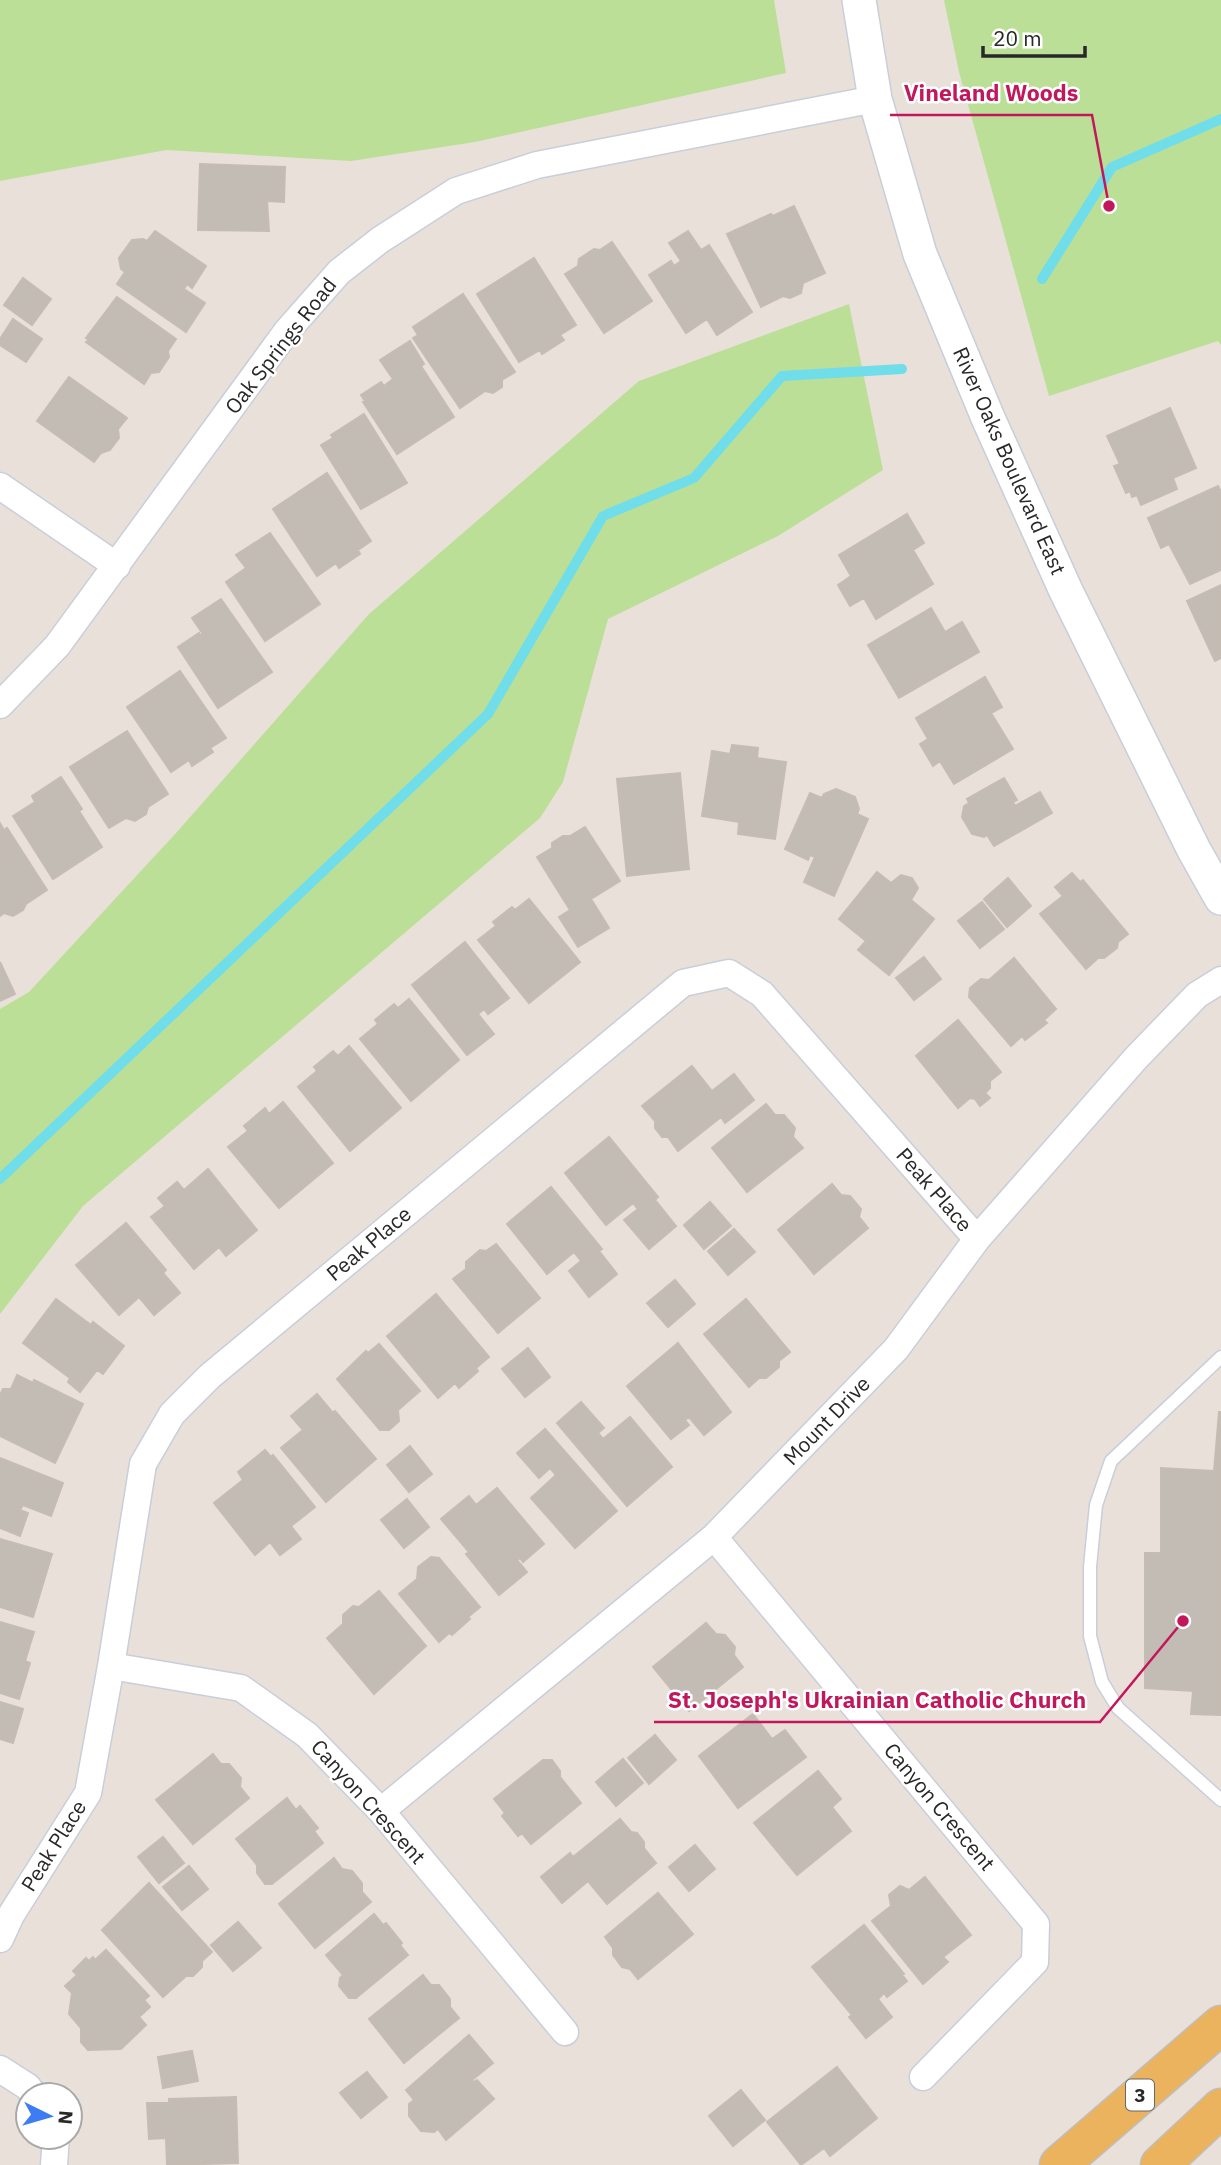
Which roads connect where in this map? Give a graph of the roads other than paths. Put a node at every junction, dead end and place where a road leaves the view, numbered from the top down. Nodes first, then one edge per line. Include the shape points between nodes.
1 (859, 0) edge
2 (875, 99) junction
3 (0, 486) edge
4 (117, 566) junction
5 (0, 705) edge
6 (1221, 898) edge
7 (1221, 980) edge
8 (977, 1240) junction
9 (1221, 1357) edge
10 (714, 1537) junction
11 (111, 1666) junction
12 (1221, 1800) edge
13 (381, 1811) junction
14 (0, 1939) edge
15 (1221, 2025) edge
16 (565, 2032) dead end
17 (0, 2069) edge
18 (923, 2077) dead end
19 (19, 2081) edge
20 (1221, 2108) edge
21 (1059, 2165) edge
22 (1160, 2165) edge

1 - 2 street, River Oaks Boulevard East
2 - 4 street, Oak Springs Road via 537,165 456,191 339,272 287,331
2 - 6 street, River Oaks Boulevard East via 920,254 988,418 1066,591
3 - 4 street
4 - 5 street, Oak Springs Road via 57,646
7 - 8 street, Mount Drive via 1197,995 1136,1058
8 - 10 street, Mount Drive via 896,1349
8 - 11 street, Peak Place via 762,994 729,972 683,983 210,1376 172,1414 143,1464
9 - 12 lane via 1111,1461 1096,1505 1090,1567 1090,1636 1102,1682 1118,1709
10 - 13 street, Mount Drive
10 - 18 street, Canyon Crescent via 1036,1924 1035,1962
11 - 13 street, Canyon Crescent via 241,1688 307,1735
11 - 14 street, Peak Place via 88,1793
13 - 16 street, Canyon Crescent
15 - 21 main road, 3
17 - 19 street
20 - 22 main road

